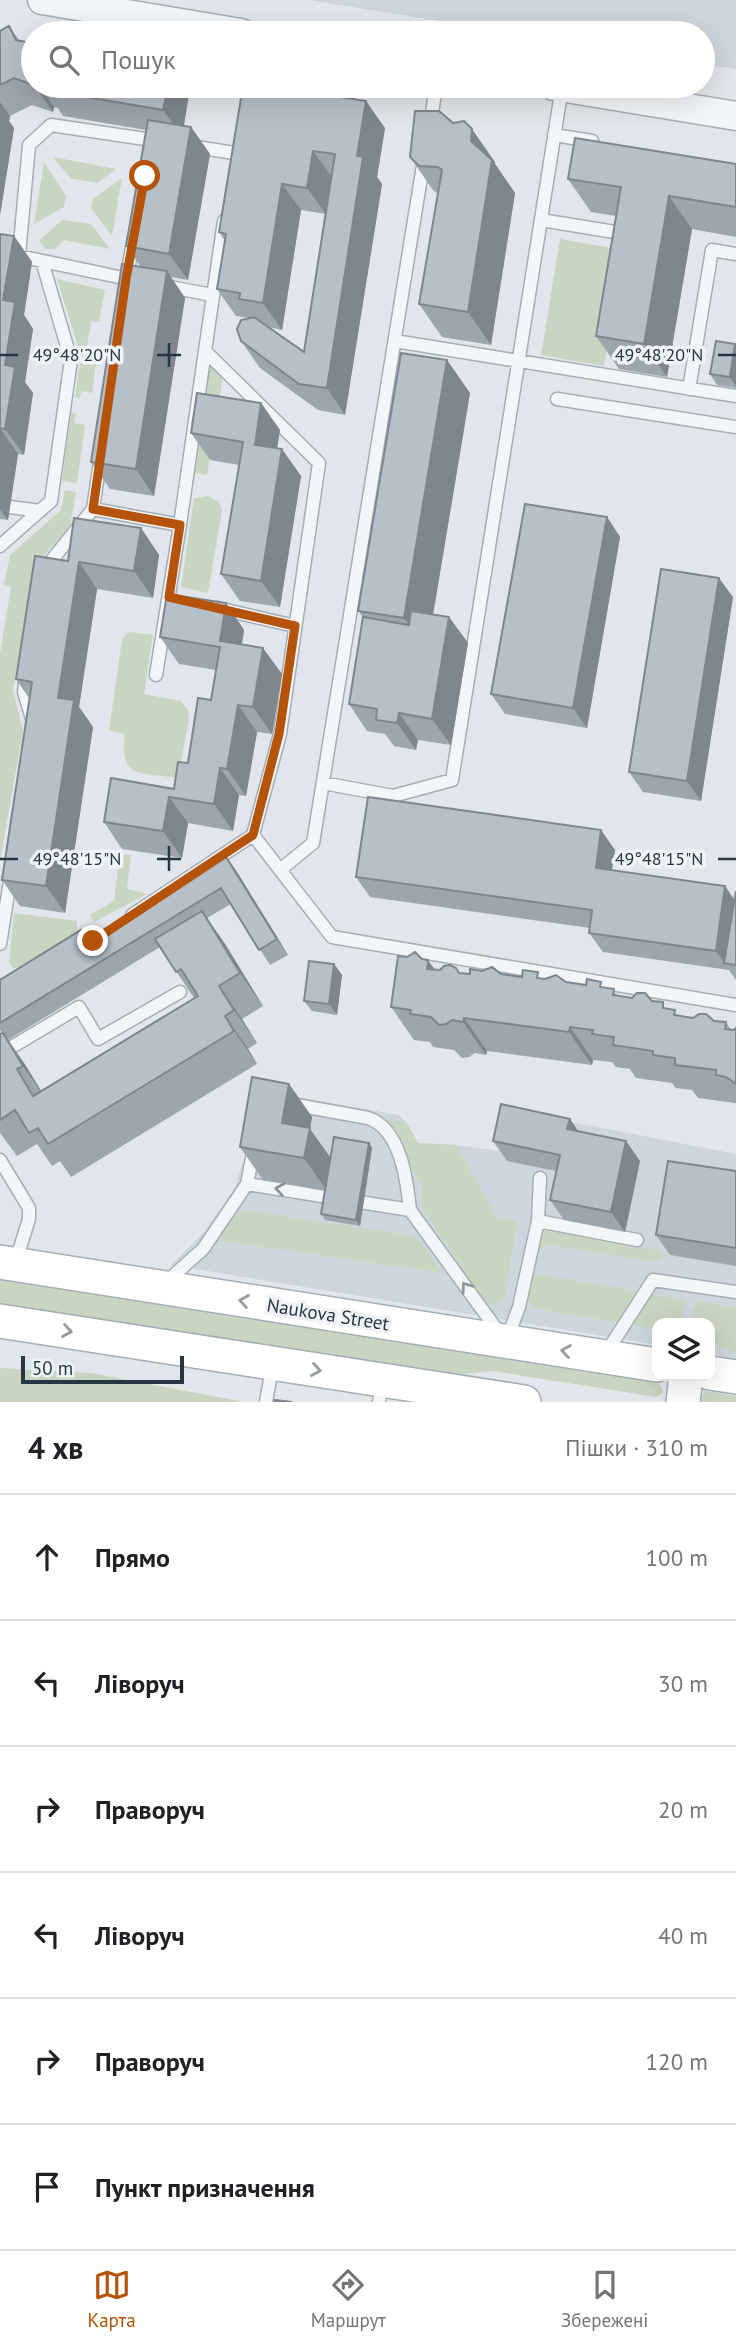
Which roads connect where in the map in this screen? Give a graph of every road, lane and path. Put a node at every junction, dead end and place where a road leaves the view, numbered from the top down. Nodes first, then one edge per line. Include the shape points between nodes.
1 (41, 0) edge
2 (168, 21) edge
3 (434, 98) edge
4 (557, 98) edge
5 (629, 98) edge
6 (736, 116) edge
7 (554, 135) junction
8 (428, 138) edge
9 (166, 142) edge
10 (606, 143) edge
11 (180, 144) edge
12 (426, 151) edge
13 (234, 152) edge
14 (226, 205) edge
15 (541, 220) junction
16 (136, 224) edge
17 (628, 234) edge
18 (0, 252) edge
19 (736, 254) edge
20 (19, 255) junction
21 (42, 261) junction
22 (125, 286) junction
23 (212, 295) junction
24 (395, 341) junction
25 (205, 351) junction
26 (519, 362) junction
27 (689, 389) junction
28 (736, 396) edge
29 (557, 400) dead end
30 (736, 427) edge
31 (103, 441) edge
32 (10, 507) dead end
33 (93, 509) junction
34 (40, 511) junction
35 (180, 525) junction
36 (0, 547) edge
37 (41, 583) edge
38 (206, 606) edge
39 (295, 626) junction
40 (28, 665) edge
41 (156, 675) dead end
42 (32, 740) edge
43 (323, 783) junction
44 (253, 835) junction
45 (14, 856) edge
46 (280, 870) junction
47 (116, 926) edge
48 (0, 944) edge
49 (180, 992) edge
50 (736, 1005) edge
51 (0, 1054) edge
52 (276, 1105) edge
53 (256, 1136) edge
54 (0, 1160) edge
55 (540, 1178) dead end
56 (247, 1184) junction
57 (411, 1210) junction
58 (538, 1221) junction
59 (637, 1240) dead end
60 (8, 1263) edge
61 (159, 1287) junction
62 (736, 1292) edge
63 (0, 1321) edge
64 (506, 1342) junction
65 (603, 1357) junction
66 (273, 1363) junction
67 (652, 1364) edge
68 (715, 1374) edge
69 (736, 1377) edge
70 (686, 1381) edge
71 (381, 1391) edge
72 (266, 1402) edge
73 (524, 1402) edge
74 (683, 1402) edge

1 - 2 street
3 - 8 lane
4 - 7 lane
5 - 6 street
7 - 10 lane
7 - 15 lane
9 - 20 lane via 151,146 51,125 29,145
11 - 13 lane
12 - 24 lane
14 - 23 lane
15 - 17 lane
15 - 26 lane
16 - 22 lane
18 - 20 lane
19 - 27 lane via 712,250
20 - 21 lane
21 - 22 lane
21 - 34 lane via 71,360 51,501
22 - 23 lane
23 - 25 lane
24 - 26 lane
24 - 43 lane
25 - 35 lane
25 - 39 lane via 319,463
26 - 27 lane
26 - 43 lane via 452,780 393,796
27 - 28 lane
29 - 30 lane
31 - 33 lane
32 - 34 lane
33 - 35 lane
33 - 37 lane via 44,569
34 - 36 lane
35 - 41 lane via 175,599
38 - 39 lane
39 - 44 lane via 279,734
40 - 42 lane via 24,692 34,727
43 - 46 lane via 313,843
44 - 46 lane
44 - 47 lane
45 - 48 lane
46 - 50 lane via 332,937
49 - 51 lane via 98,1039 79,1007
52 - 57 lane via 379,1123 405,1166
53 - 56 lane
54 - 60 lane via 29,1208 29,1219
55 - 58 lane
57 -> 56 lane
56 - 61 lane via 203,1249
64 -> 57 lane
58 - 59 lane
58 - 64 lane via 519,1307
60 - 61 main road, Naukova Street
64 -> 61 main road, Naukova Street
62 - 65 lane via 653,1280
63 -> 66 main road
65 -> 64 main road, Naukova Street
65 - 67 main road, Naukova Street
66 -> 71 main road
66 - 72 lane
68 - 69 main road
70 - 74 main road
71 - 73 main road

